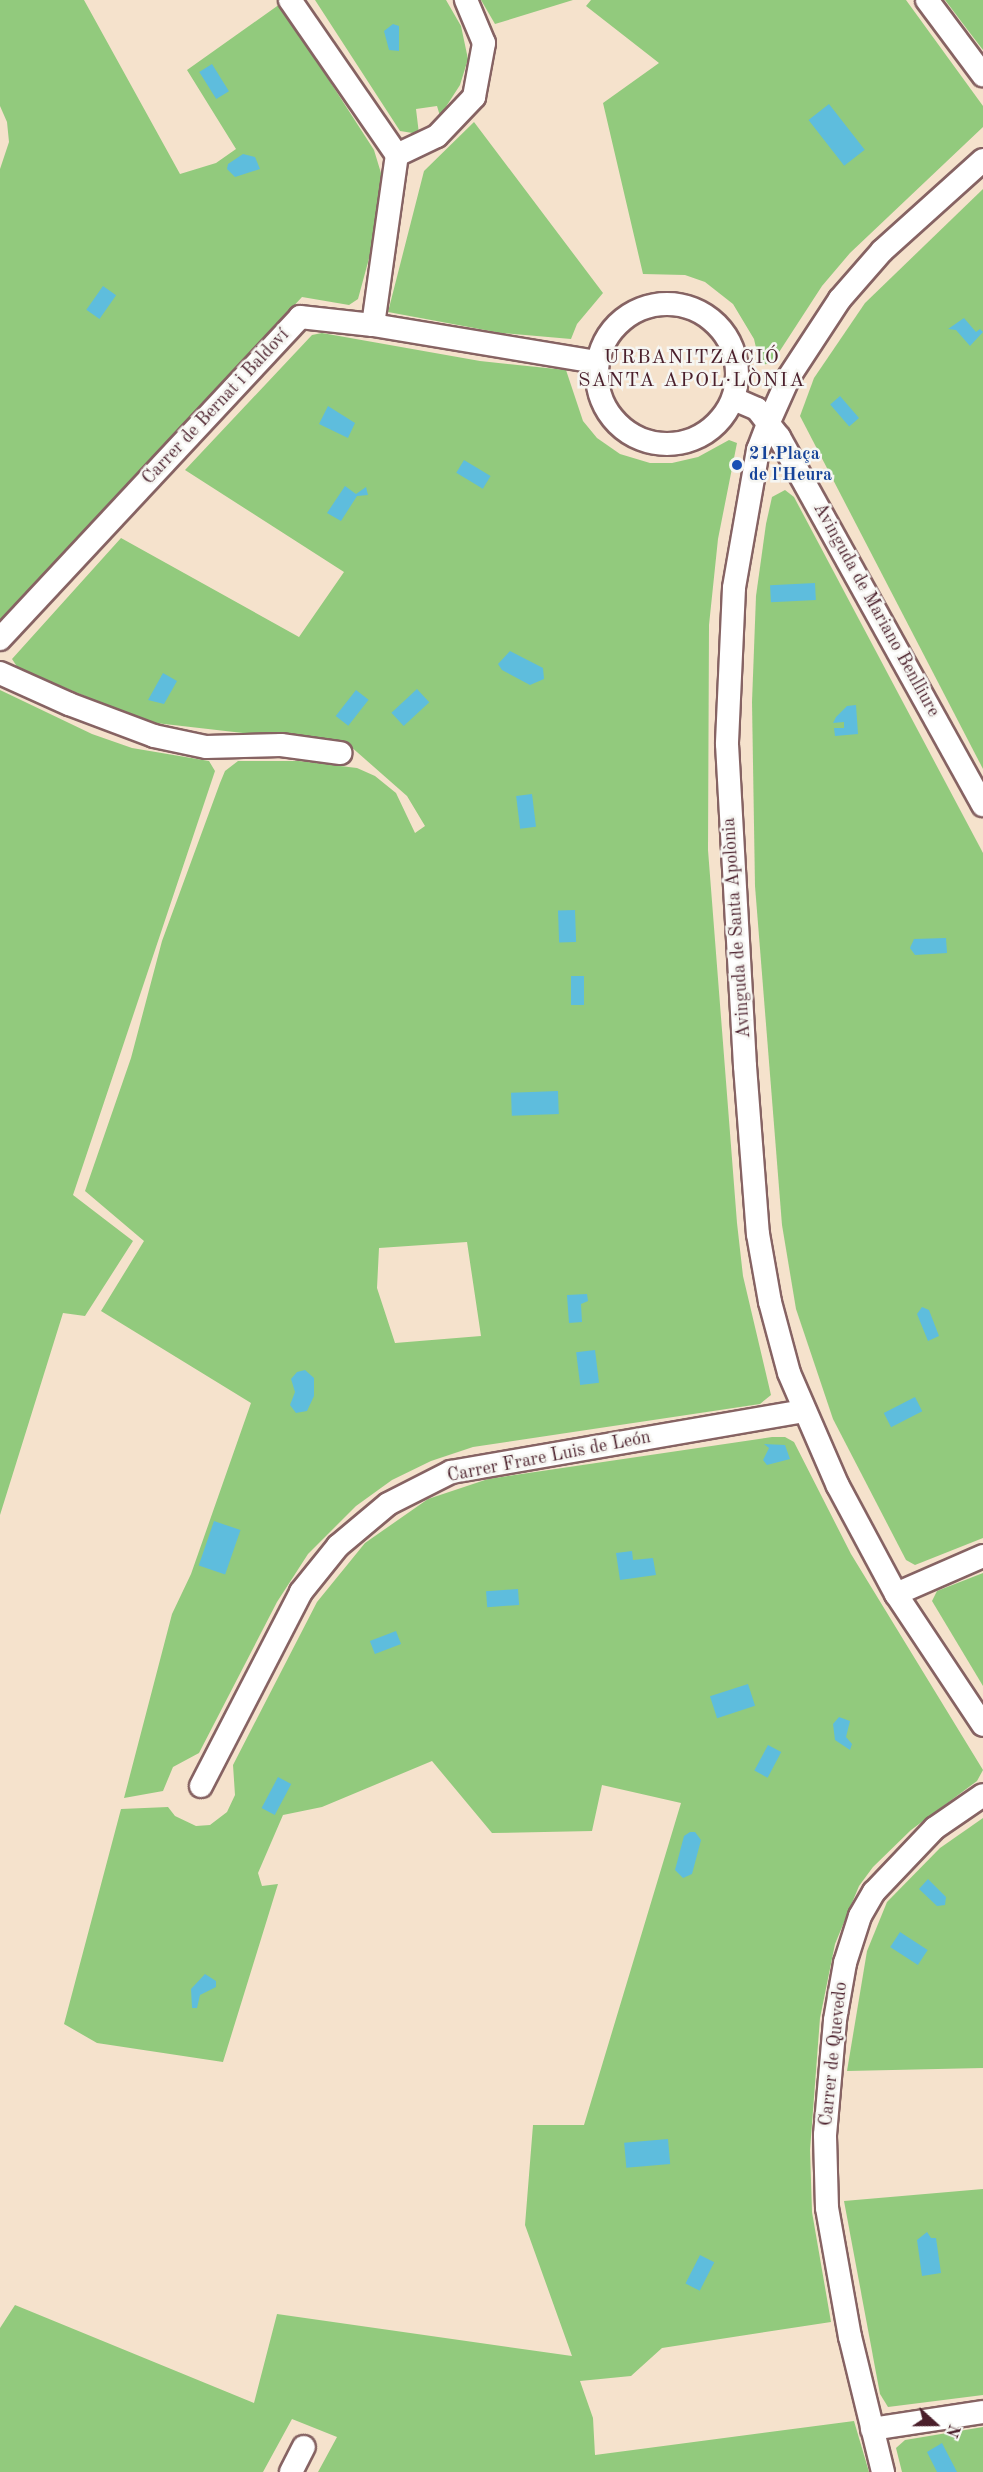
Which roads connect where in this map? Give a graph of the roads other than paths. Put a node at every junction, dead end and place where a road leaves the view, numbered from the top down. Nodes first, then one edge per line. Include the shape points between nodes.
1 (290, 0) edge
2 (466, 0) edge
3 (927, 0) edge
4 (983, 75) edge
5 (398, 155) junction
6 (983, 160) edge
7 (373, 325) junction
8 (597, 362) junction
9 (734, 399) junction
10 (768, 424) junction
11 (0, 639) edge
12 (0, 673) edge
13 (340, 753) dead end
14 (983, 805) edge
15 (804, 1412) junction
16 (983, 1556) edge
17 (896, 1594) junction
18 (983, 1725) edge
19 (201, 1786) dead end
20 (983, 1795) edge
21 (983, 2412) edge
22 (872, 2429) junction
23 (304, 2447) dead end
24 (291, 2472) edge
25 (883, 2472) edge

1 - 5 street
2 - 5 street via 484,43 474,97 436,136
3 - 4 street
5 - 7 street
6 - 10 street, Avinguda de Santa Apolònia via 882,251 840,299 789,377
7 - 8 street, Carrer de Bernat i Baldoví
7 - 11 street, Carrer de Bernat i Baldoví via 300,317
8 - 9 street via 599,395 616,423 652,444 679,444 706,434
8 - 9 street via 613,328 632,312 667,302 705,313 727,335 736,354
9 - 10 street, Avinguda de Mariano Benlliure via 757,409
10 - 14 street, Avinguda de Mariano Benlliure via 845,551
10 - 15 street, Avinguda de Santa Apolònia via 751,484 734,588 727,744 730,840 758,1234 770,1302
12 - 13 street via 154,735 206,747 281,745
15 - 17 street, Avinguda de Santa Apolònia via 838,1486
15 - 19 street, Carrer Frare Luis de León via 451,1472 388,1504 338,1546 301,1592
16 - 17 street
17 - 18 street, Avinguda de Santa Apolònia
20 - 22 street, Carrer de Quevedo via 935,1828 874,1892 860,1916 845,1963 837,2008 828,2084 827,2208 850,2337
21 - 22 street
22 - 25 street, Carrer de Quevedo
23 - 24 street

